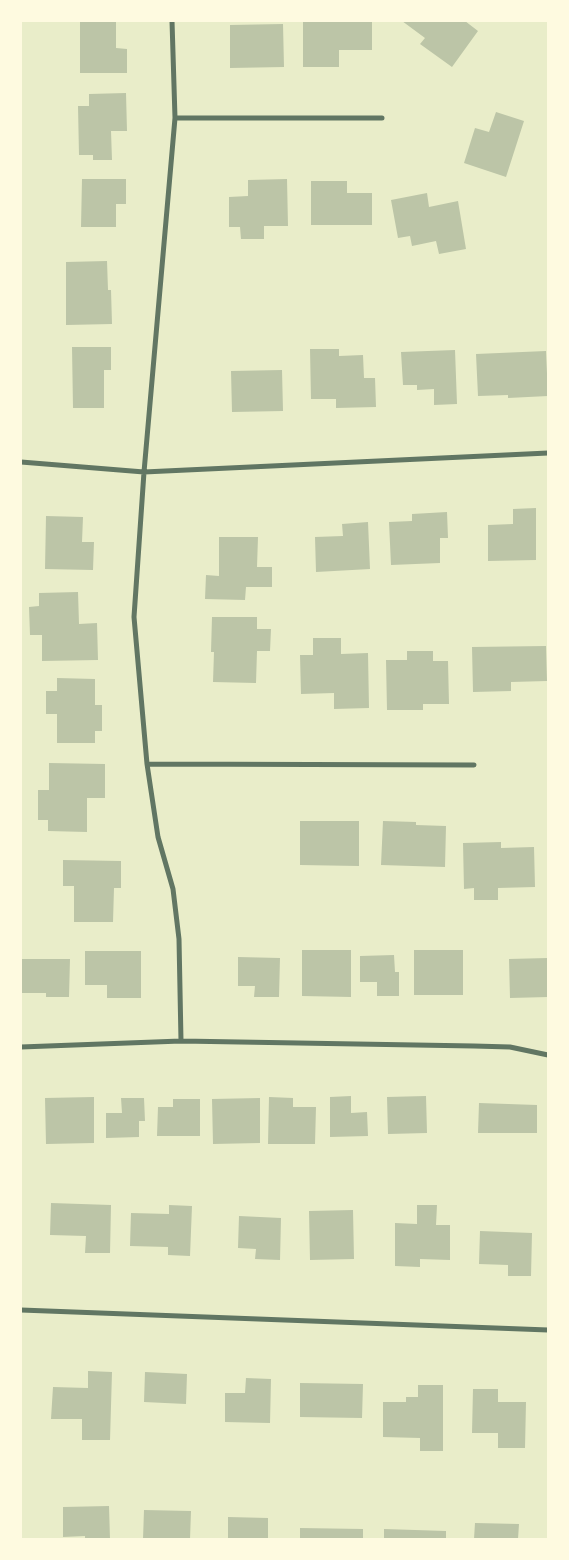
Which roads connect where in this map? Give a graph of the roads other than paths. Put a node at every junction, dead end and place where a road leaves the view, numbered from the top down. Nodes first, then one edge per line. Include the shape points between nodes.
1 (172, 21) edge
2 (176, 118) junction
3 (382, 118) dead end
4 (548, 452) edge
5 (21, 462) edge
6 (144, 472) junction
7 (147, 764) junction
8 (474, 765) dead end
9 (181, 1041) junction
10 (21, 1047) edge
11 (548, 1055) edge
12 (21, 1310) edge
13 (548, 1330) edge

1 - 2 street
2 - 3 street
2 - 6 street
4 - 6 street
5 - 6 street
6 - 7 street via 134,617
7 - 8 street
7 - 9 street via 158,837 173,889 179,939
9 - 10 street
9 - 11 street via 474,1046
12 - 13 street

